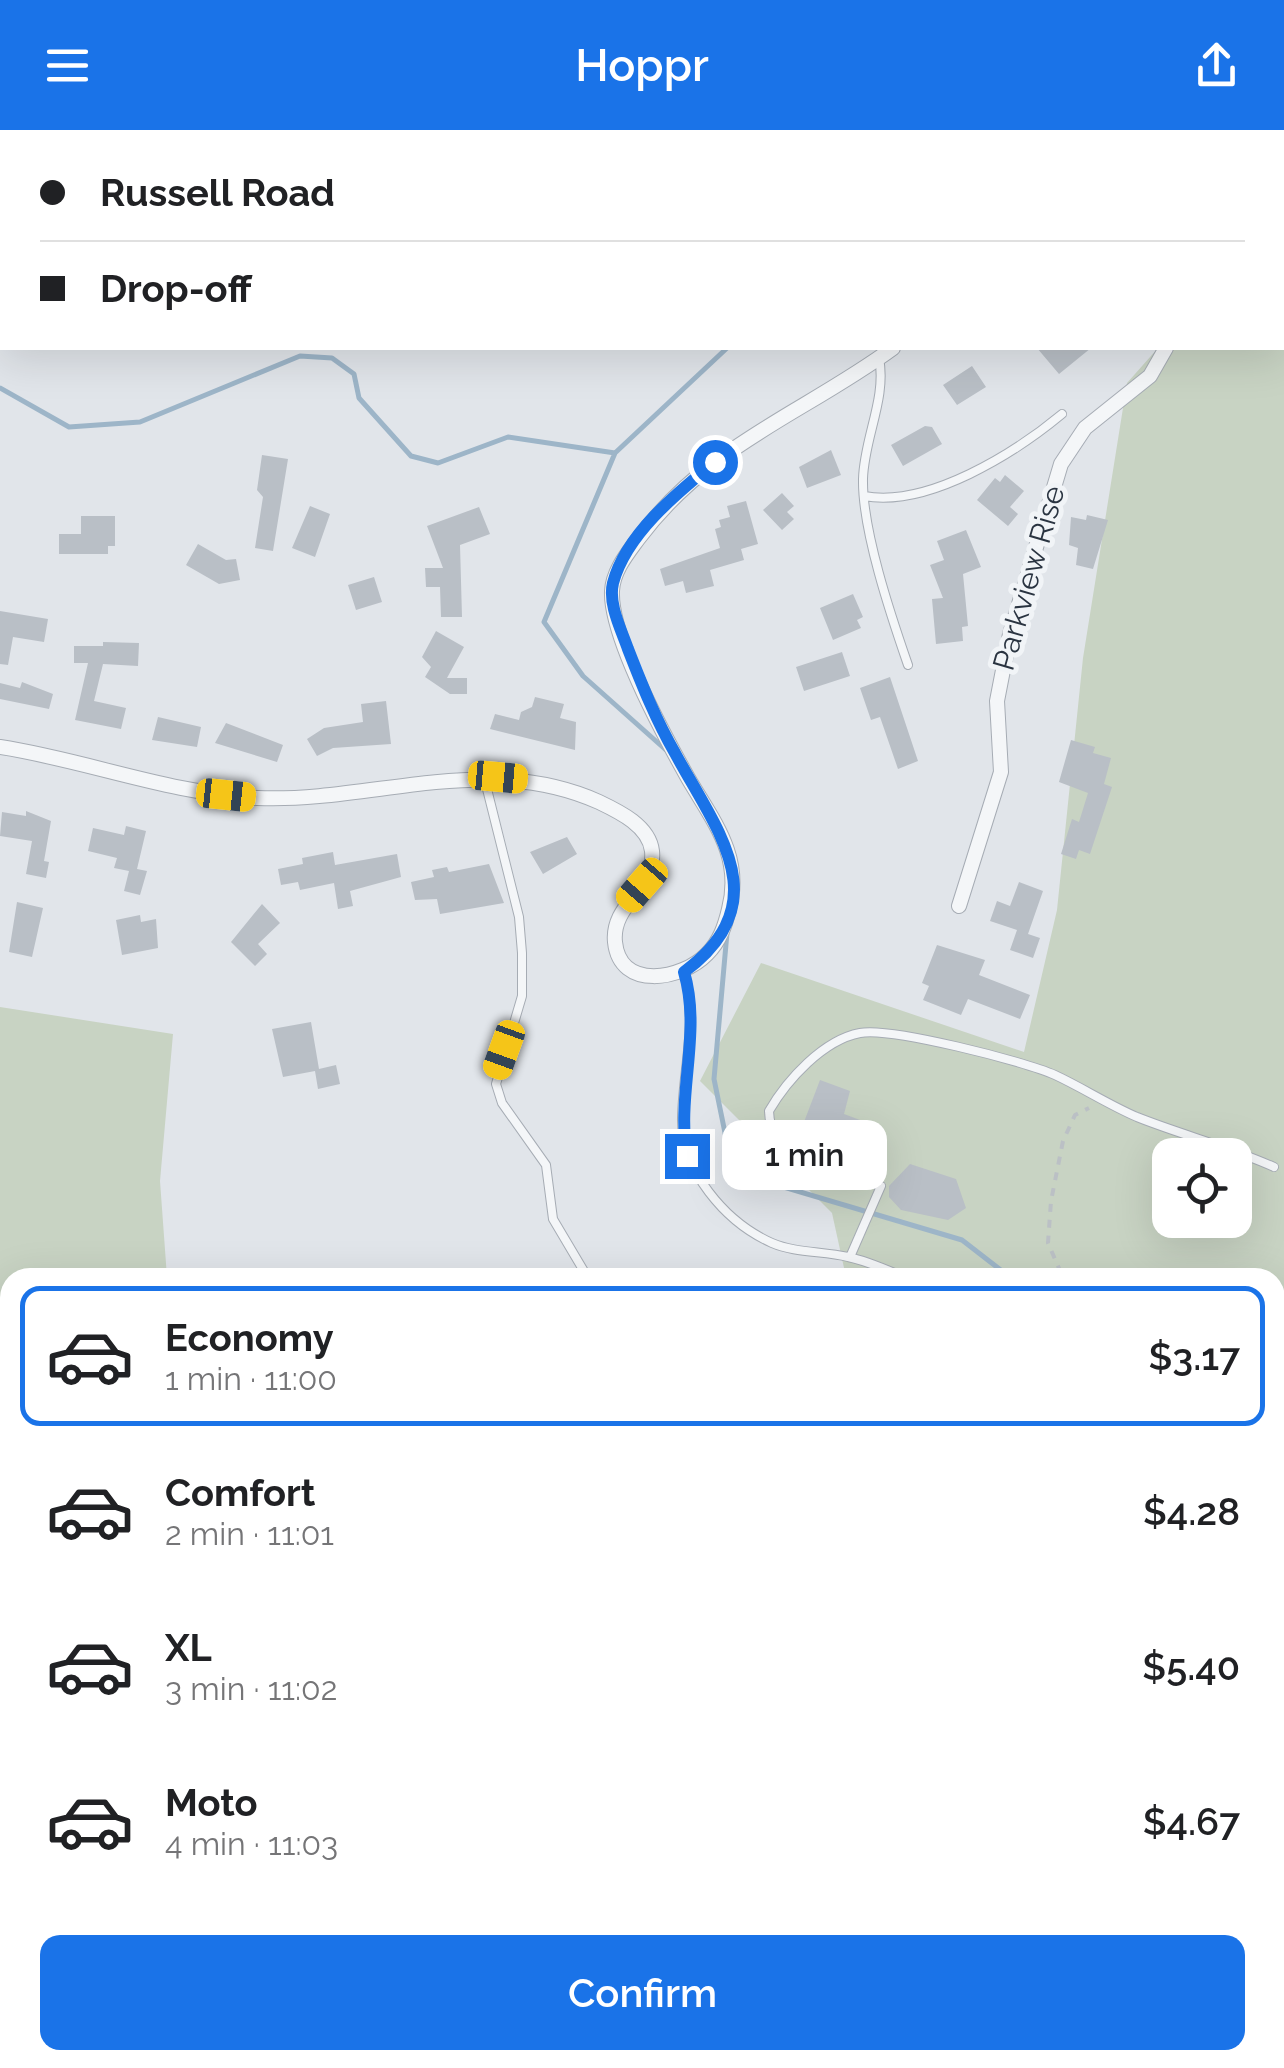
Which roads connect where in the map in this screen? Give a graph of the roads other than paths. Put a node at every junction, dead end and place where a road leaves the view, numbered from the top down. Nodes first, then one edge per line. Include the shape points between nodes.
1 (890, 350) edge
2 (1165, 350) edge
3 (880, 358) junction
4 (1062, 414) dead end
5 (864, 496) junction
6 (908, 666) dead end
7 (0, 747) edge
8 (484, 778) junction
9 (959, 906) dead end
10 (684, 972) junction
11 (1274, 1168) dead end
12 (850, 1257) junction
13 (582, 1268) edge
14 (879, 1268) edge

1 - 3 street
2 - 9 street, Parkview Rise via 1150,376 1085,428 1062,464 1010,634 997,701 1001,772
3 - 5 lane
3 - 10 street via 776,418 688,484 633,545 612,588 641,684 725,837 732,862 733,892 722,936
4 - 5 lane via 988,467 890,498
5 - 6 lane
7 - 8 street via 252,798
8 - 10 street via 559,788 644,831 650,868 614,924 615,946 638,974 662,978
8 - 13 lane via 516,902 522,954 522,996 496,1084 546,1165 554,1219
10 - 12 lane via 692,1022 681,1122 687,1156 734,1218 773,1244
11 - 12 lane via 1051,1073 864,1032 843,1038 788,1083 768,1111 786,1150 806,1166 881,1186
12 - 14 lane

